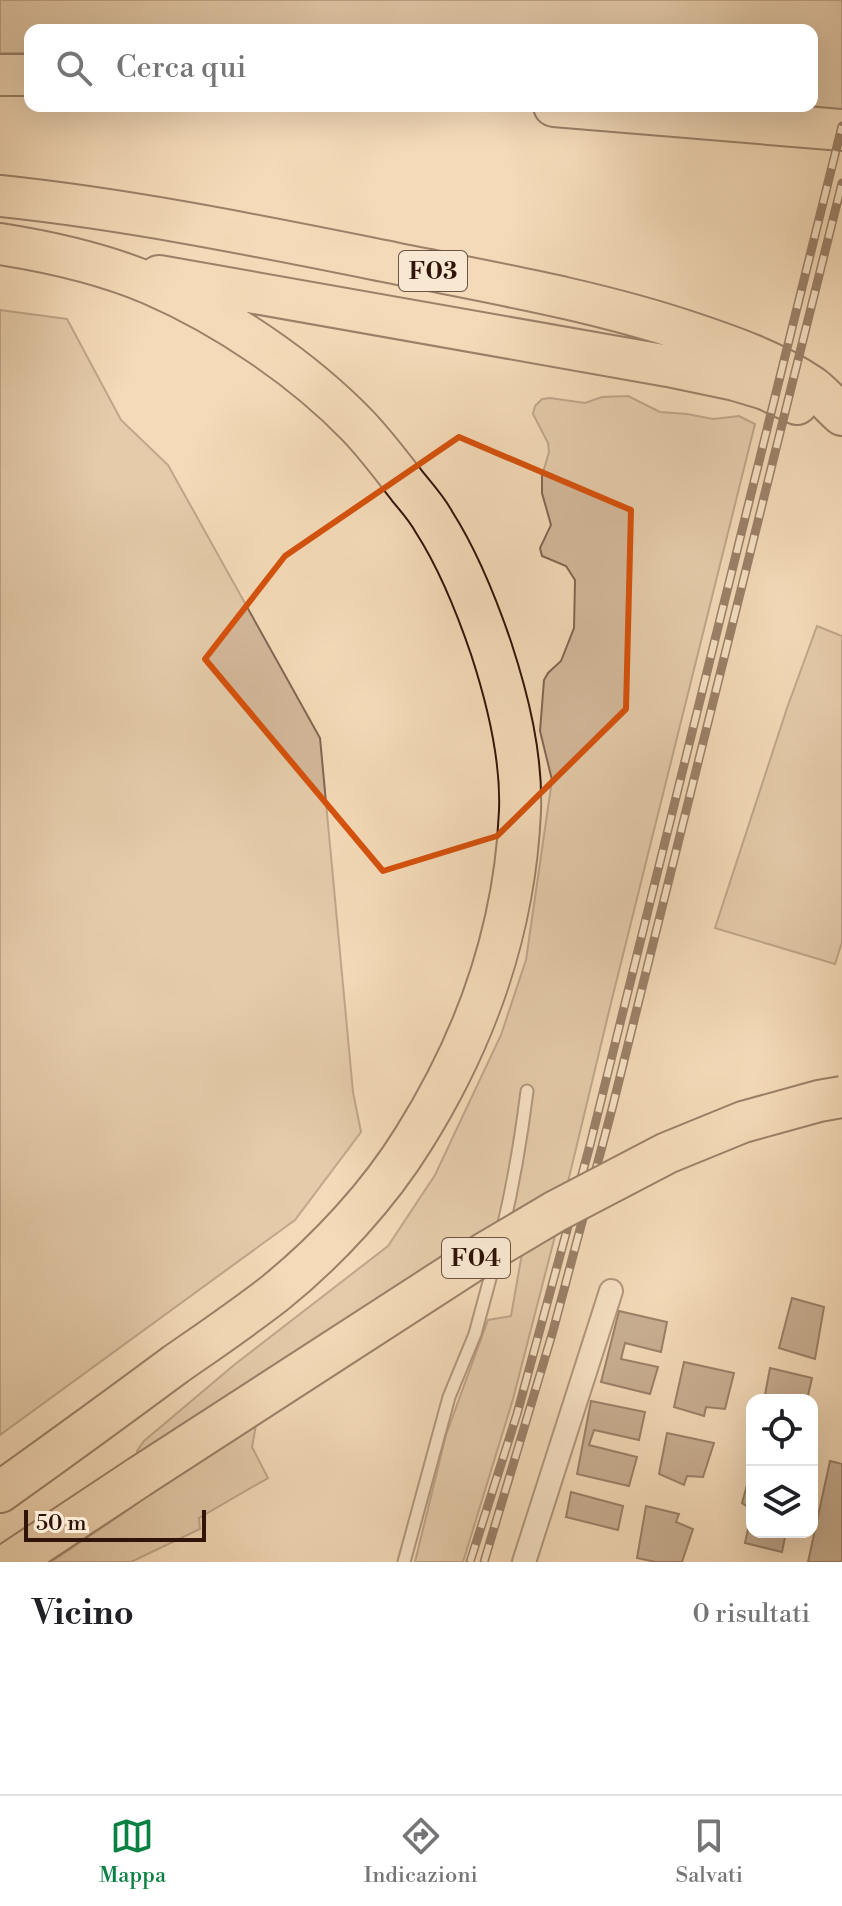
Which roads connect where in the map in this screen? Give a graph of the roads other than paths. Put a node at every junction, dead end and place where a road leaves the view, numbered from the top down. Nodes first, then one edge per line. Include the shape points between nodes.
1 (0, 75) edge
2 (24, 75) edge
3 (624, 112) edge
4 (842, 130) edge
5 (0, 196) edge
6 (0, 244) edge
7 (100, 266) junction
8 (842, 415) edge
9 (842, 428) edge
10 (527, 1091) dead end
11 (842, 1097) edge
12 (611, 1291) dead end
13 (0, 1492) edge
14 (11, 1562) edge
15 (404, 1562) edge
16 (524, 1562) edge

1 - 2 highway
3 - 4 highway
5 - 8 highway, F03 via 255,235 645,318 766,362 812,387
6 - 7 highway
7 - 9 highway via 681,368 765,389
7 - 13 highway via 149,283 244,334 310,381 395,470 433,520 481,618 516,746 520,808 512,894 470,1033 414,1140 366,1205 275,1293
10 - 15 lane via 509,1203 481,1317 449,1397
11 - 14 highway, F04, bridge via 731,1127 667,1153 556,1211
12 - 16 street

